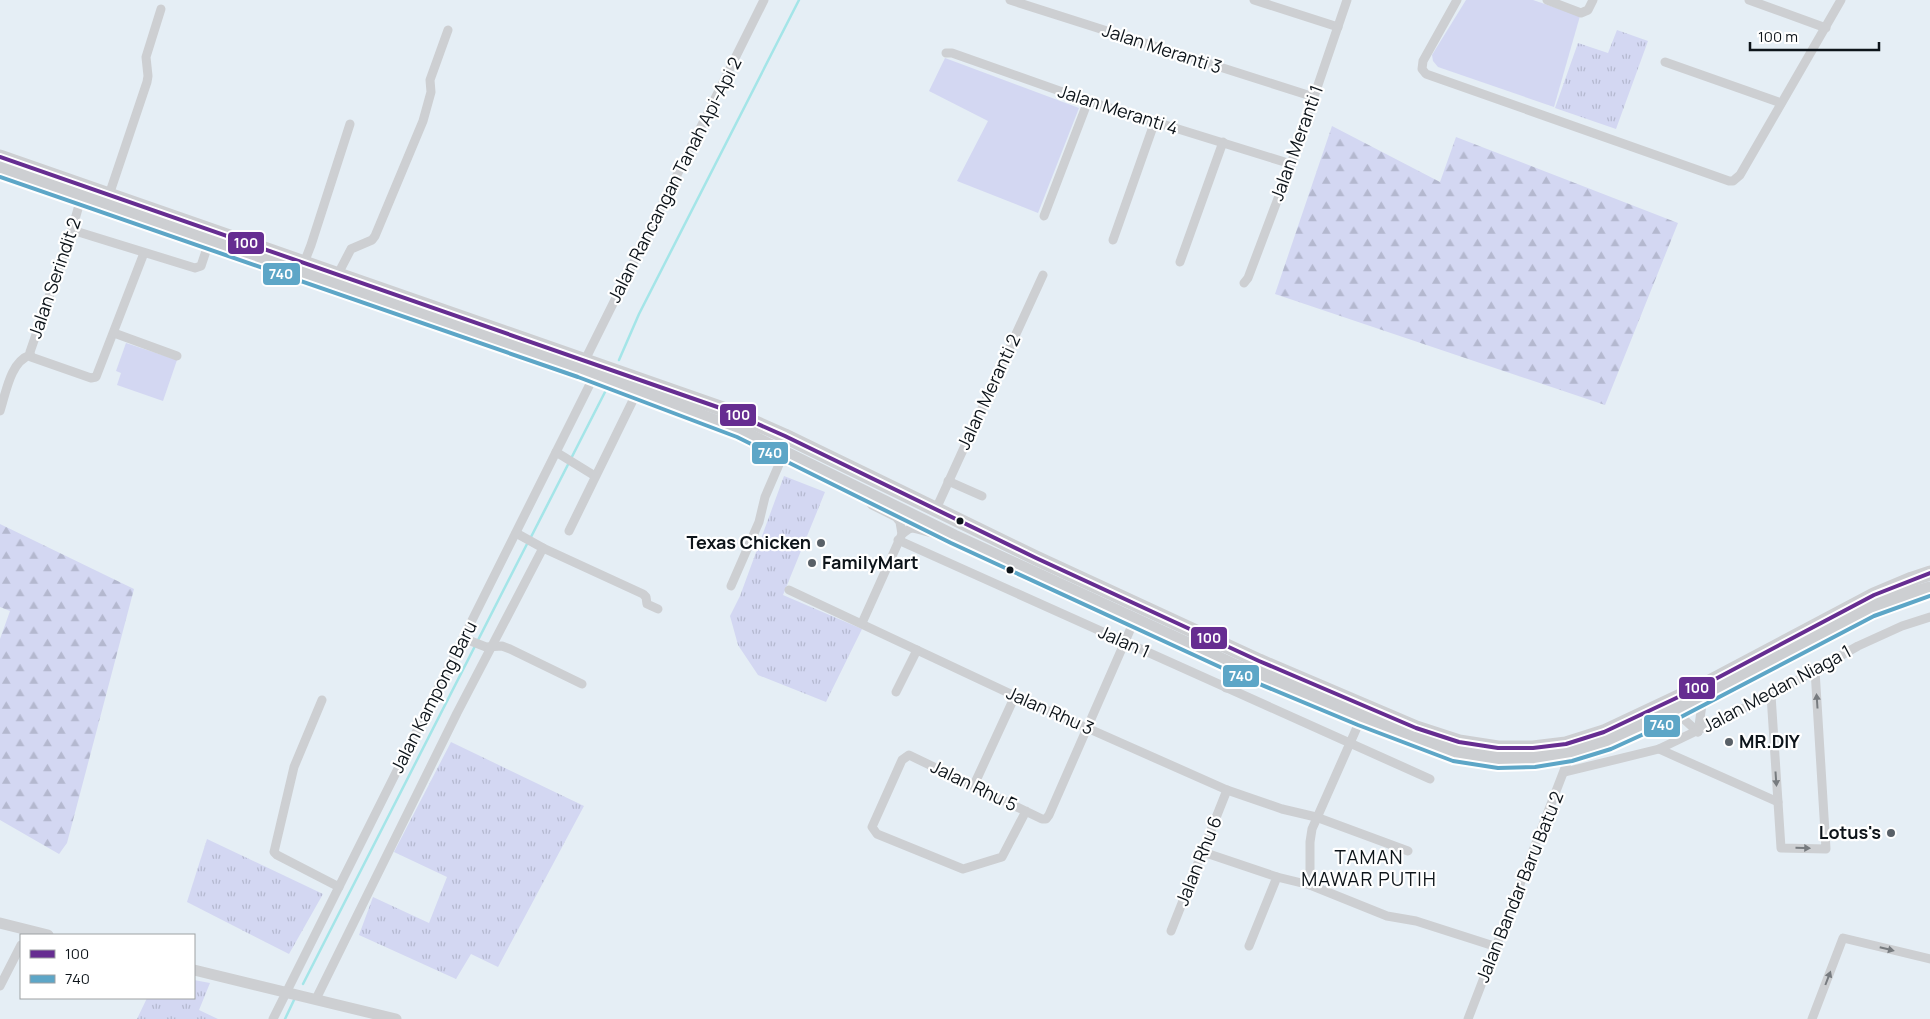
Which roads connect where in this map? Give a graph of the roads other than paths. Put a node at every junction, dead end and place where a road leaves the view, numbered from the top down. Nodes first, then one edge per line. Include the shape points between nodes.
1 (764, 0) edge
2 (1010, 0) edge
3 (1254, 0) edge
4 (1347, 0) edge
5 (1457, 0) edge
6 (1547, 0) edge
7 (1593, 0) edge
8 (1749, 0) edge
9 (1841, 0) edge
10 (1269, 2) edge
11 (161, 9) dead end
12 (1338, 27) junction
13 (1826, 28) junction
14 (448, 30) dead end
15 (946, 54) dead end
16 (1665, 62) dead end
17 (1314, 97) junction
18 (1088, 101) junction
19 (1782, 103) junction
20 (1154, 122) junction
21 (350, 124) dead end
22 (1223, 142) junction
23 (0, 157) edge
24 (1291, 164) junction
25 (0, 170) edge
26 (109, 195) junction
27 (81, 198) junction
28 (1044, 216) dead end
29 (72, 230) junction
30 (1112, 240) dead end
31 (209, 242) junction
32 (144, 253) junction
33 (1180, 262) dead end
34 (304, 263) junction
35 (338, 274) junction
36 (1043, 274) dead end
37 (1244, 284) dead end
38 (114, 333) junction
39 (30, 354) junction
40 (178, 356) dead end
41 (585, 360) junction
42 (594, 376) junction
43 (636, 392) junction
44 (0, 411) edge
45 (556, 452) junction
46 (784, 453) junction
47 (595, 476) junction
48 (948, 481) junction
49 (862, 493) junction
50 (982, 496) dead end
51 (936, 509) junction
52 (568, 531) dead end
53 (516, 533) junction
54 (900, 537) junction
55 (954, 538) junction
56 (543, 548) junction
57 (1930, 573) edge
58 (731, 586) dead end
59 (1930, 589) edge
60 (789, 590) dead end
61 (658, 610) dead end
62 (1930, 617) edge
63 (1134, 621) junction
64 (862, 623) junction
65 (467, 639) junction
66 (1126, 642) junction
67 (489, 646) junction
68 (917, 650) junction
69 (1236, 667) junction
70 (1815, 670) junction
71 (582, 684) dead end
72 (1226, 688) junction
73 (896, 692) dead end
74 (1771, 695) junction
75 (1015, 696) junction
76 (1702, 698) junction
77 (322, 700) dead end
78 (1676, 712) junction
79 (1363, 713) junction
80 (1088, 728) junction
81 (1698, 732) junction
82 (1350, 743) junction
83 (1659, 749) junction
84 (1570, 755) junction
85 (1565, 772) junction
86 (1430, 779) dead end
87 (974, 785) junction
88 (1227, 790) junction
89 (1778, 802) junction
90 (1026, 811) junction
91 (1316, 817) junction
92 (1408, 851) dead end
93 (1203, 852) junction
94 (1277, 878) junction
95 (1310, 885) junction
96 (339, 887) junction
97 (0, 923) edge
98 (1171, 931) dead end
99 (27, 933) edge
100 (1249, 946) dead end
101 (20, 947) edge
102 (1497, 947) junction
103 (1930, 959) edge
104 (195, 970) edge
105 (0, 986) edge
106 (286, 992) junction
107 (316, 999) junction
108 (1813, 1018) edge
109 (273, 1019) edge
110 (396, 1019) edge
111 (1468, 1019) edge
112 (1823, 1019) edge

1 - 41 street, Jalan Rancangan Tanah Api-Api 2
2 - 17 street, Jalan Meranti 3
3 - 10 street
4 - 12 street, Jalan Meranti 1
5 - 19 street via 1422,61 1426,74 1724,180 1733,181 1740,175
6 - 7 street via 1580,13 1588,10
8 - 13 street
9 - 13 street
10 - 12 street
11 - 26 street via 146,57 147,82
12 - 17 street, Jalan Meranti 1
13 - 19 street
14 - 35 street via 430,80 431,92 423,122 376,236 351,249
15 - 18 street, Jalan Meranti 4 via 952,53
16 - 19 street
17 - 24 street, Jalan Meranti 1
18 - 20 street, Jalan Meranti 4
18 - 28 street
20 - 22 street, Jalan Meranti 4
20 - 30 street
21 - 34 street
22 - 24 street, Jalan Meranti 4
22 - 33 street
23 - 26 highway
24 - 37 street, Jalan Meranti 1
25 - 27 highway
26 - 34 highway
27 - 29 street, Jalan Serindit 2
27 - 31 highway
29 - 32 street
29 - 39 street, Jalan Serindit 2
31 - 32 street via 202,266 197,268
31 - 42 highway
32 - 38 street
34 - 35 highway
35 - 41 highway
36 - 48 street, Jalan Meranti 2
38 - 39 street, Jalan Serindit 2 via 96,377 33,358
38 - 40 street
39 - 44 street via 15,369
41 - 51 highway via 726,410
42 - 43 highway
42 - 45 street, Jalan Kampong Baru
43 - 46 highway via 739,431
43 - 47 street
45 - 47 street
45 - 53 street, Jalan Kampong Baru
46 - 49 highway
46 - 58 street
47 - 52 street
48 - 50 street
48 - 51 street, Jalan Meranti 2
49 - 54 street via 872,505 896,517 900,522
49 - 55 highway
51 - 79 highway
53 - 56 street
53 - 65 street, Jalan Kampong Baru
54 - 55 street via 915,528
54 - 64 street
54 - 66 street, Jalan 1
55 - 63 highway
56 - 61 street via 643,594 647,604
56 - 67 street
57 - 79 highway via 1874,595 1644,715 1566,744 1498,748 1459,742
59 - 76 highway via 1872,610
60 - 64 street, Jalan Rhu 3
62 - 70 street, Jalan Medan Niaga 1 via 1858,646
63 - 66 street
63 - 69 highway
64 - 68 street, Jalan Rhu 3
65 - 67 street
65 - 96 street, Jalan Kampong Baru
66 - 72 street, Jalan 1
66 - 80 street
67 - 71 street via 510,649
67 - 107 street
68 - 73 street
68 - 75 street, Jalan Rhu 3
69 - 72 street
69 - 79 highway
70 - 74 street, Jalan Medan Niaga 1
89 -> 70 street via 1781,848 1826,849
72 - 82 street, Jalan 1
74 - 81 street, Jalan Medan Niaga 1
74 -> 89 street
75 - 80 street, Jalan Rhu 3
75 - 87 street
76 - 78 highway
76 - 81 street
77 - 96 street via 294,768 274,852
78 - 81 street
78 - 84 highway via 1609,743
79 - 82 street
79 - 84 highway via 1455,755 1498,762 1535,761
80 - 88 street, Jalan Rhu 3
80 - 90 street, Jalan Rhu 5 via 1049,815 1042,819
81 - 83 street, Jalan Medan Niaga 1
82 - 86 street, Jalan 1
82 - 91 street
83 - 85 street, Jalan Medan Niaga 1
83 - 89 street
84 - 85 street, Jalan Bandar Baru Batu 2
85 - 102 street, Jalan Bandar Baru Batu 2
87 - 90 street, Jalan Rhu 5
87 - 90 street, Jalan Rhu 5 via 906,756 873,830 963,869 1002,857
88 - 91 street, Jalan Rhu 3
88 - 93 street, Jalan Rhu 6
91 - 92 street, Jalan Rhu 3
91 - 95 street via 1310,842
93 - 94 street
93 - 98 street, Jalan Rhu 6
94 - 95 street
94 - 100 street
95 - 102 street via 1387,916 1416,921
96 - 106 street, Jalan Kampong Baru
97 - 99 street
101 - 105 street
102 - 111 street, Jalan Bandar Baru Batu 2
108 -> 103 street via 1843,938
104 - 106 street
106 - 107 street
106 - 109 street, Jalan Kampong Baru
107 - 110 street
108 - 112 street

